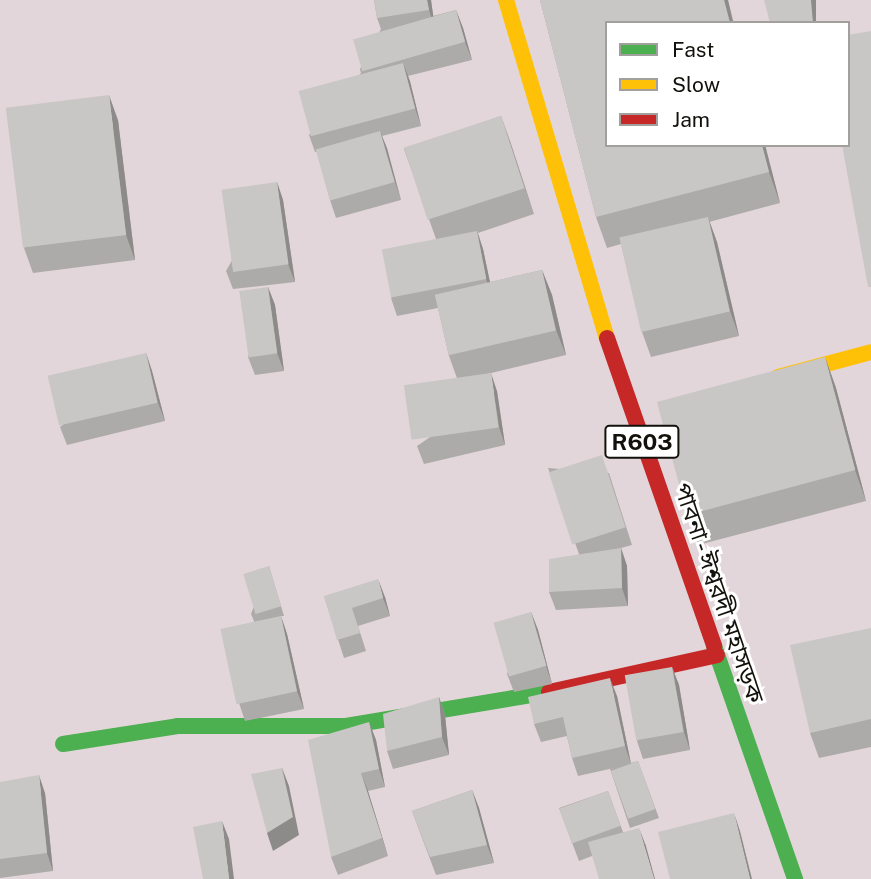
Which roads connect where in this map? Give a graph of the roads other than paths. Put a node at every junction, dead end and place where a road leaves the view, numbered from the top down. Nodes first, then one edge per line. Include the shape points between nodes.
1 (506, 0) edge
2 (871, 352) edge
3 (765, 380) edge
4 (717, 655) junction
5 (63, 744) dead end
6 (795, 879) edge

1 - 4 main road, পাবনা - ঈশ্বরদী মহাসড়ক / R603 via 582,266 640,414
2 - 3 main road
4 - 5 main road via 597,684 346,726 177,726
4 - 6 main road, পাবনা - ঈশ্বরদী মহাসড়ক / R603

